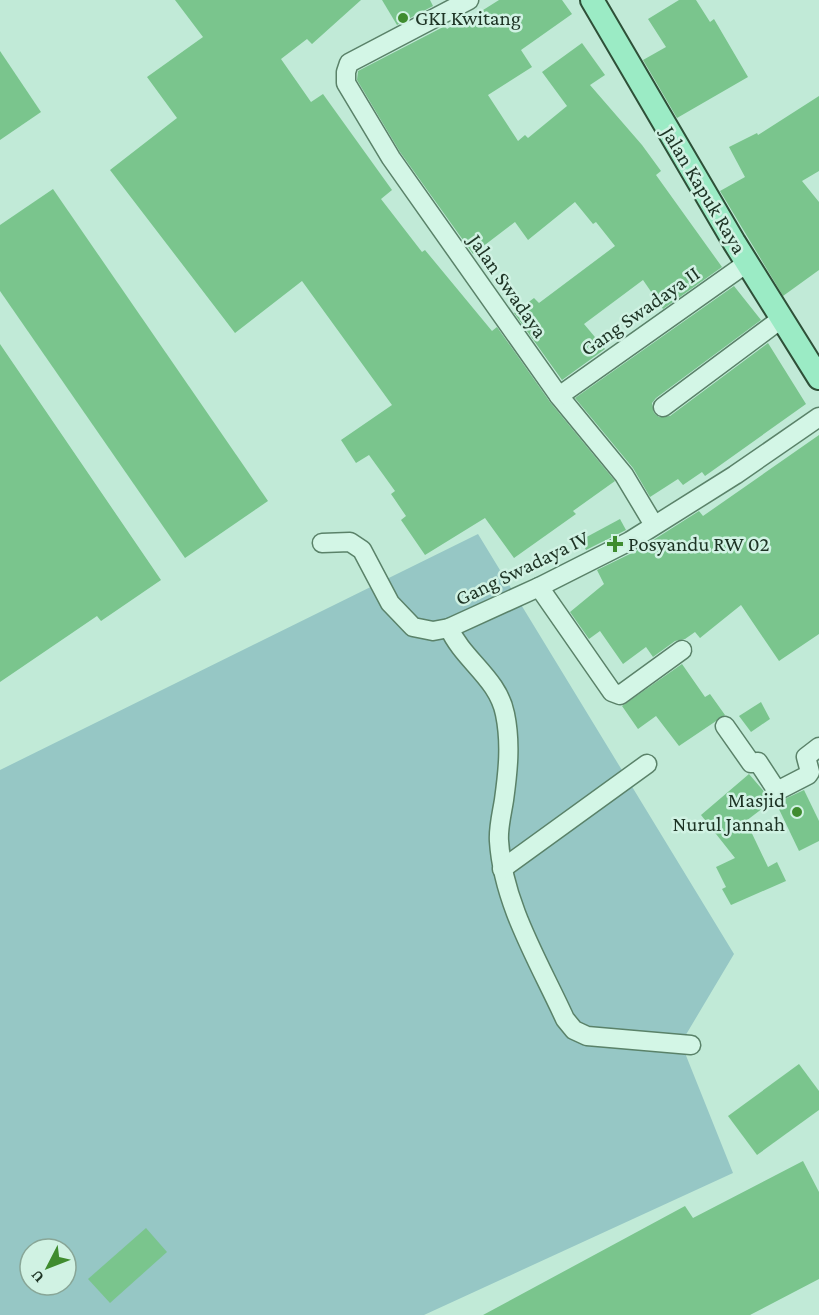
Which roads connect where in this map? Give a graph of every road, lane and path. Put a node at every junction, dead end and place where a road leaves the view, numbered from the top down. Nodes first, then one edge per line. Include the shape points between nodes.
1 (469, 0) edge
2 (592, 0) edge
3 (747, 263) junction
4 (781, 319) junction
5 (819, 378) edge
6 (559, 396) junction
7 (663, 407) dead end
8 (819, 417) edge
9 (654, 525) junction
10 (322, 543) dead end
11 (539, 587) junction
12 (449, 628) junction
13 (682, 650) dead end
14 (725, 726) dead end
15 (819, 747) edge
16 (647, 764) dead end
17 (502, 868) junction
18 (691, 1045) dead end

1 - 6 street, Jalan Swadaya via 349,63 346,82 391,158
2 - 3 main road, Jalan Kapuk Raya
3 - 4 main road, Jalan Kapuk Raya
3 - 6 street, Gang Swadaya II
4 - 5 main road, Jalan Kapuk Raya
4 - 7 street
6 - 9 street, Jalan Swadaya via 624,475
8 - 9 street, Gang Swadaya IV
9 - 11 street, Gang Swadaya IV via 630,542
10 - 12 street, Gang Swadaya IV via 350,542 362,550 390,603 413,627 433,632
11 - 12 street, Gang Swadaya IV
11 - 13 street via 612,692 620,694
12 - 17 street via 456,645 492,682 505,712 509,761 498,838
14 - 15 street via 751,763 758,762 777,791 808,775 806,757
16 - 17 street
17 - 18 street via 524,931 565,1019 574,1030 587,1036

